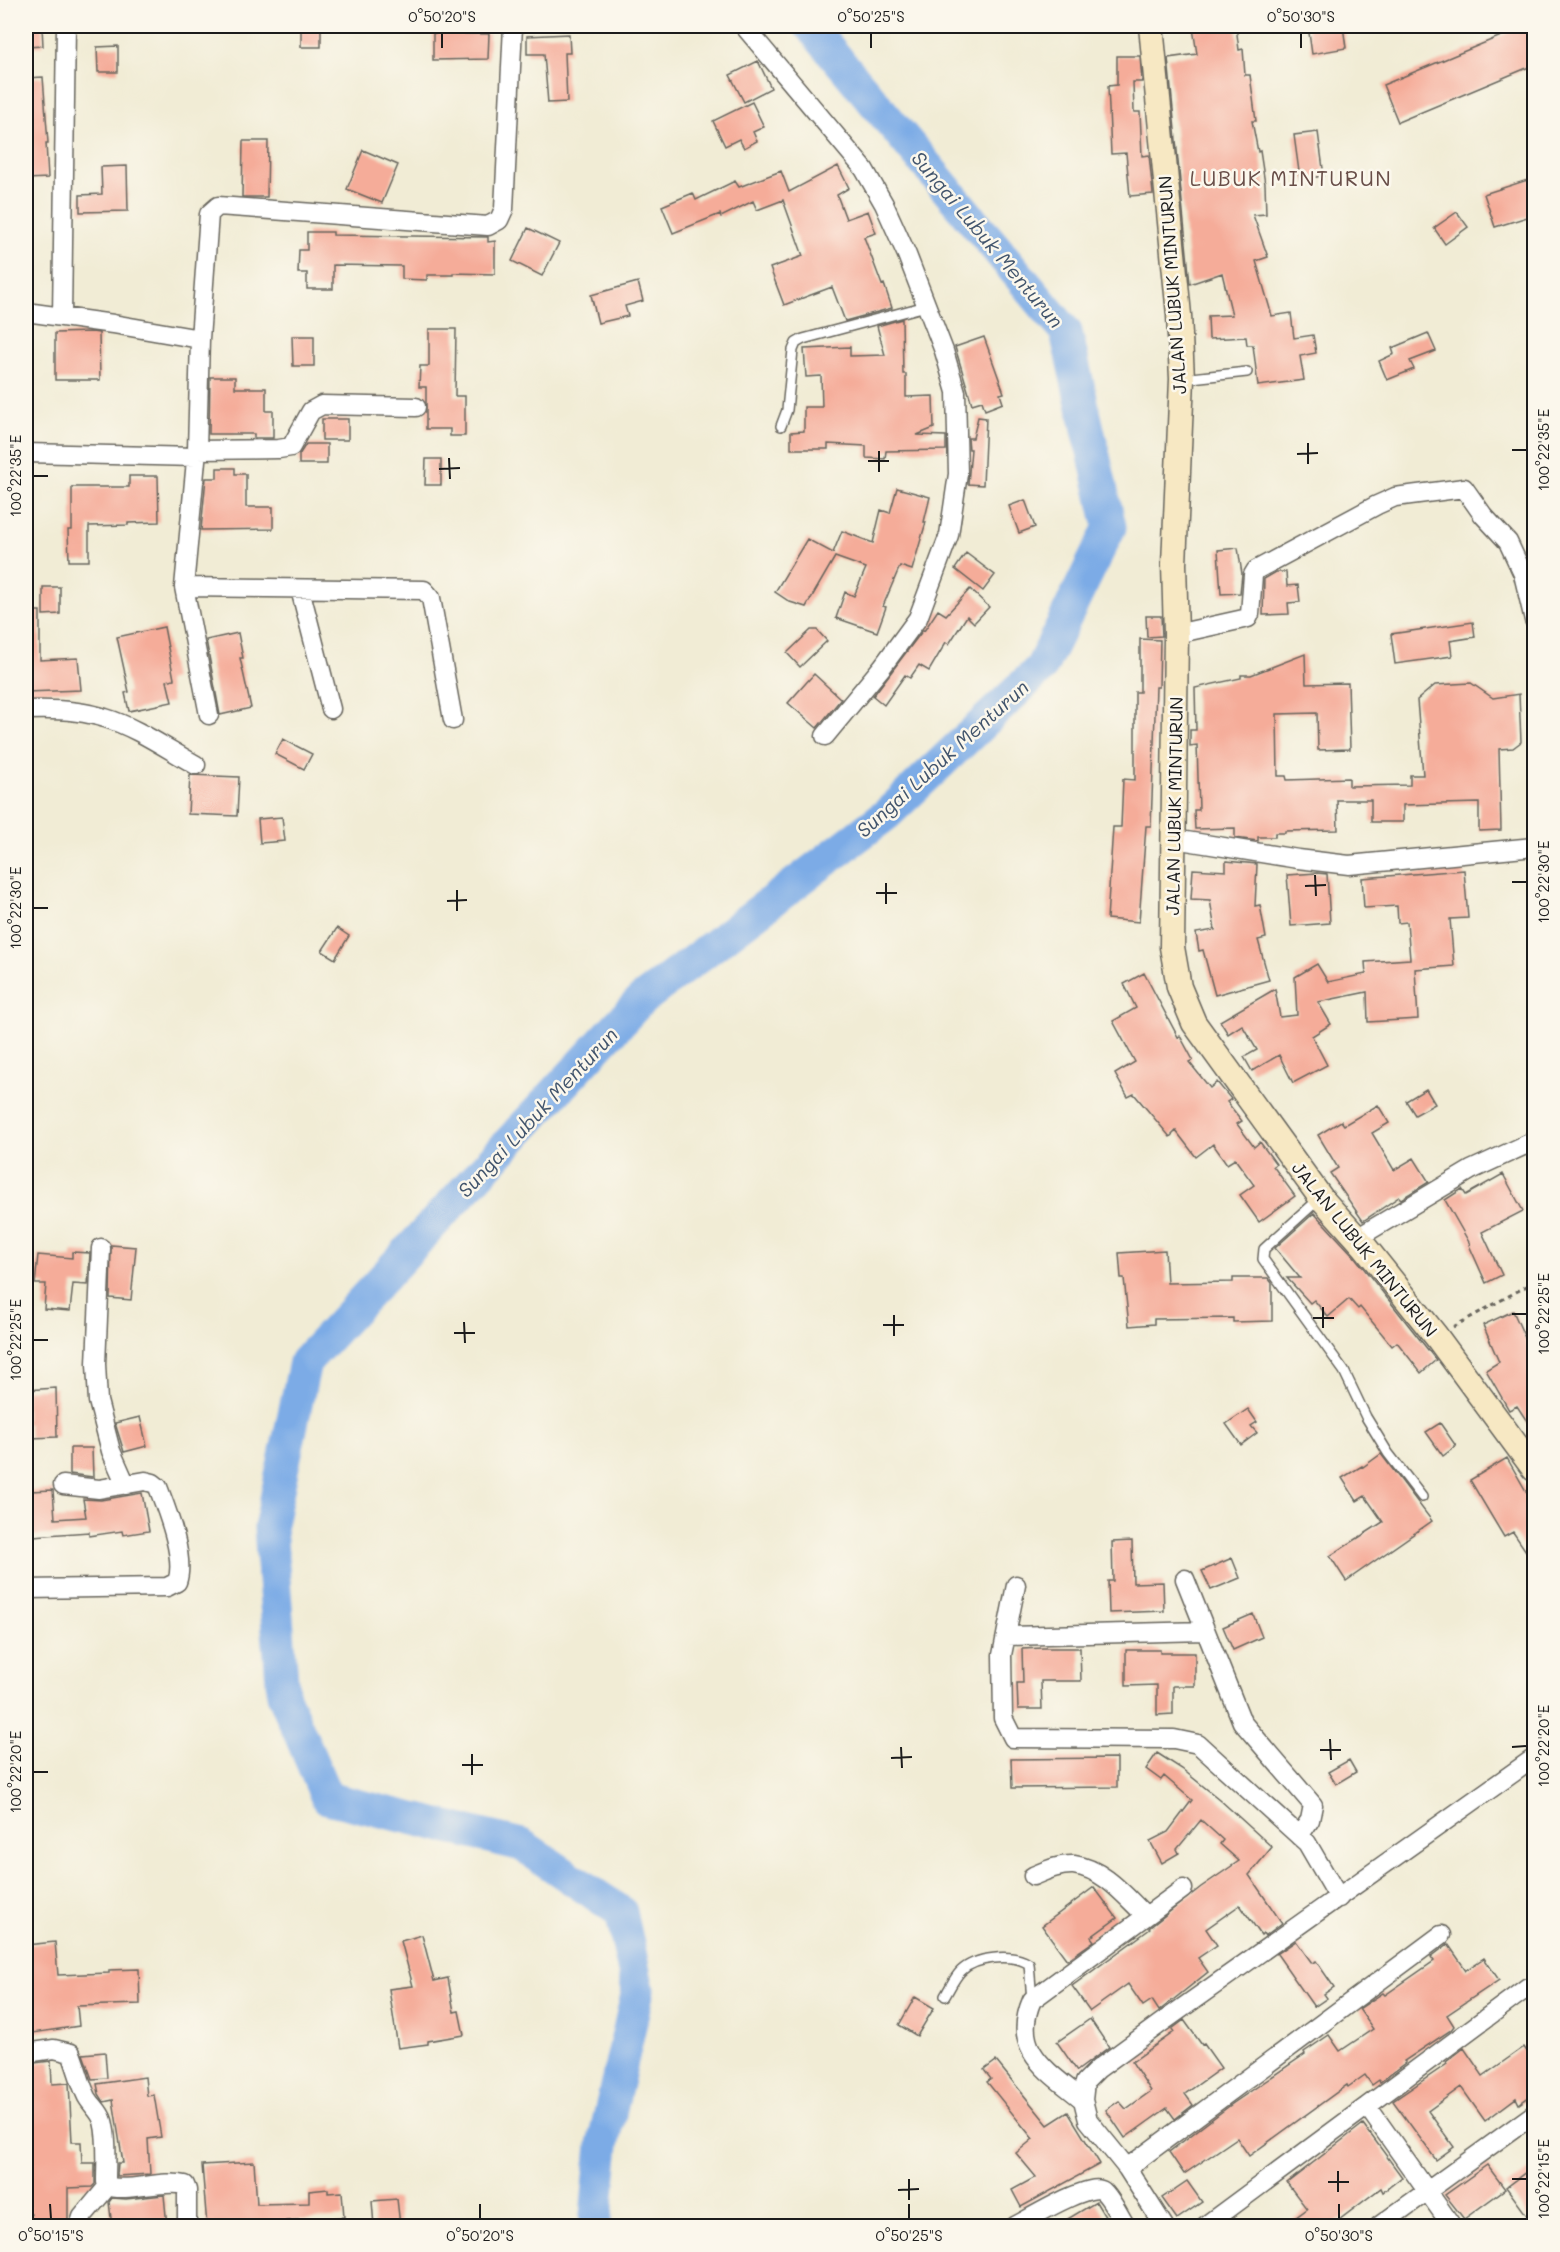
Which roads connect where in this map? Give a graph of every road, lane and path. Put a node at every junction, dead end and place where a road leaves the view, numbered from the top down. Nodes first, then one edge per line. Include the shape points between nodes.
1 (66, 26) edge
2 (513, 26) edge
3 (744, 26) edge
4 (1151, 26) edge
5 (926, 306) junction
6 (26, 312) edge
7 (62, 317) junction
8 (200, 339) junction
9 (1247, 372) dead end
10 (1182, 379) junction
11 (416, 406) dead end
12 (781, 426) dead end
13 (26, 453) edge
14 (196, 454) junction
15 (184, 587) junction
16 (300, 589) junction
17 (1534, 620) edge
18 (1176, 634) junction
19 (331, 709) dead end
20 (26, 710) edge
21 (209, 715) dead end
22 (453, 720) dead end
23 (825, 736) dead end
24 (196, 765) dead end
25 (1174, 839) junction
26 (1534, 847) edge
27 (1534, 1141) edge
28 (1321, 1198) junction
29 (1357, 1238) junction
30 (101, 1248) dead end
31 (1534, 1282) edge
32 (1436, 1336) junction
33 (1534, 1469) edge
34 (63, 1485) dead end
35 (126, 1485) junction
36 (1422, 1497) dead end
37 (1185, 1579) dead end
38 (1016, 1585) dead end
39 (26, 1589) edge
40 (1205, 1631) junction
41 (1006, 1636) junction
42 (1534, 1758) edge
43 (1299, 1836) junction
44 (1033, 1876) dead end
45 (1183, 1889) dead end
46 (1339, 1898) junction
47 (1146, 1916) junction
48 (1441, 1935) dead end
49 (1528, 1987) dead end
50 (945, 1996) dead end
51 (1032, 2000) junction
52 (26, 2053) edge
53 (1083, 2100) junction
54 (1367, 2106) junction
55 (1534, 2114) edge
56 (1126, 2168) junction
57 (108, 2186) junction
58 (1427, 2191) junction
59 (79, 2226) edge
60 (187, 2226) edge
61 (1015, 2226) edge
62 (1126, 2226) edge
63 (1164, 2226) edge
64 (1205, 2226) edge
65 (1379, 2226) edge
66 (1452, 2226) edge

1 - 7 street
2 - 8 street via 504,209 499,220 488,226 216,207 207,220
3 - 5 street via 864,169 885,204
4 - 10 street, JALAN LUBUK MINTURUN
5 - 12 lane via 796,343 787,410
5 - 23 street via 956,392 958,474 949,535 918,618
6 - 7 street
7 - 8 street
8 - 14 street
9 - 10 lane
10 - 18 street, JALAN LUBUK MINTURUN via 1174,564
11 - 14 street via 322,405 311,411 291,447
13 - 14 street
14 - 15 street
15 - 16 street
15 - 21 street
16 - 19 street
16 - 22 street via 427,592
17 - 18 street via 1523,574 1508,542 1464,488 1395,497 1377,505 1256,570 1248,618
18 - 25 street, JALAN LUBUK MINTURUN
20 - 24 street via 105,718
25 - 26 street via 1349,865
25 - 28 street, JALAN LUBUK MINTURUN via 1172,947 1179,987 1194,1023
27 - 29 street via 1470,1170
28 - 29 street, JALAN LUBUK MINTURUN
28 - 36 lane via 1264,1249 1263,1259 1344,1371 1388,1453
29 - 32 street, JALAN LUBUK MINTURUN
30 - 35 street via 98,1401 111,1451
31 - 32 path
32 - 33 street, JALAN LUBUK MINTURUN
34 - 35 street
35 - 39 street via 145,1481 158,1487 174,1536 180,1575 177,1582 167,1587
37 - 40 street
38 - 41 street
40 - 41 street
40 - 43 street via 1242,1722 1313,1805 1310,1820
41 - 43 street via 1002,1655 1003,1718 1013,1738 1174,1739 1198,1744
42 - 46 street
43 - 46 street
44 - 47 street via 1061,1866 1087,1869 1106,1877
45 - 47 street
46 - 53 street via 1098,2069 1085,2082
47 - 51 street
48 - 56 street
49 - 54 street
50 - 51 lane via 960,1972 974,1962 1006,1958 1022,1959 1029,1964
51 - 53 street via 1027,2011 1027,2042 1036,2060
52 - 57 street via 54,2049 71,2053 86,2095 102,2118
53 - 56 street via 1088,2120
54 - 58 street
54 - 64 street
55 - 58 street
56 - 63 street
57 - 59 street
57 - 60 street via 185,2185
58 - 65 street
58 - 66 street
61 - 62 street via 1083,2191 1097,2188

